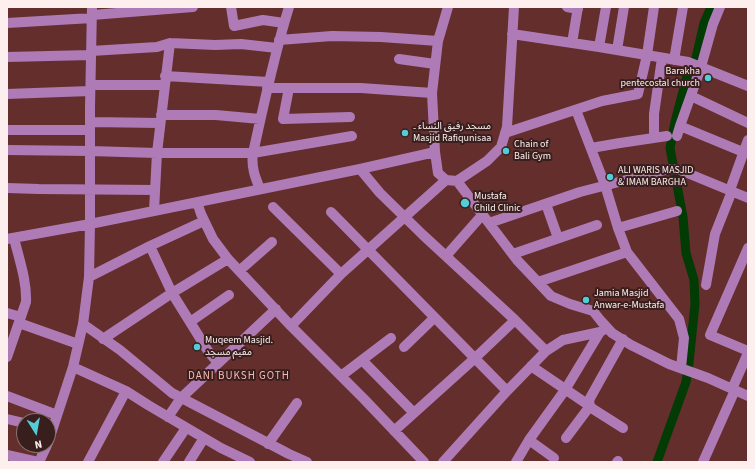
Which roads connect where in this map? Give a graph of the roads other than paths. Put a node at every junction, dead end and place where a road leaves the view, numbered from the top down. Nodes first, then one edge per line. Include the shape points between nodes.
1 (193, 7) edge
2 (231, 7) edge
3 (288, 7) edge
4 (448, 7) edge
5 (514, 7) edge
6 (567, 7) edge
7 (606, 7) edge
8 (624, 7) edge
9 (654, 7) edge
10 (683, 7) edge
11 (720, 7) edge
12 (578, 8) edge
13 (92, 13) edge
14 (7, 23) edge
15 (284, 23) junction
16 (512, 34) junction
17 (438, 41) junction
18 (170, 43) junction
19 (572, 43) junction
20 (278, 44) junction
21 (599, 47) junction
22 (617, 50) junction
23 (91, 53) junction
24 (647, 55) junction
25 (7, 57) edge
26 (662, 58) junction
27 (399, 60) dead end
28 (674, 60) junction
29 (435, 64) junction
30 (700, 67) junction
31 (165, 80) junction
32 (268, 85) junction
33 (748, 86) edge
34 (90, 88) junction
35 (289, 88) junction
36 (432, 93) junction
37 (7, 94) edge
38 (691, 96) junction
39 (576, 110) junction
40 (350, 117) dead end
41 (160, 119) junction
42 (260, 119) junction
43 (748, 123) edge
44 (90, 126) junction
45 (7, 130) edge
46 (505, 133) junction
47 (352, 136) dead end
48 (666, 136) dead end
49 (654, 137) junction
50 (748, 140) edge
51 (591, 148) junction
52 (7, 150) edge
53 (90, 151) junction
54 (435, 152) junction
55 (743, 152) junction
56 (157, 153) junction
57 (253, 153) junction
58 (360, 168) junction
59 (446, 180) junction
60 (458, 181) junction
61 (605, 185) junction
62 (7, 188) edge
63 (90, 189) junction
64 (260, 189) junction
65 (155, 190) junction
66 (731, 191) junction
67 (748, 198) edge
68 (197, 202) junction
69 (546, 204) junction
70 (273, 207) dead end
71 (677, 210) dead end
72 (154, 211) junction
73 (331, 212) dead end
74 (483, 214) junction
75 (405, 216) junction
76 (204, 221) junction
77 (489, 223) junction
78 (90, 224) junction
79 (597, 225) dead end
80 (618, 228) junction
81 (558, 238) junction
82 (10, 239) edge
83 (272, 242) dead end
84 (150, 246) junction
85 (748, 248) edge
86 (368, 250) junction
87 (627, 252) junction
88 (512, 254) junction
89 (446, 256) junction
90 (228, 259) junction
91 (239, 271) junction
92 (341, 274) junction
93 (89, 277) junction
94 (538, 282) junction
95 (706, 285) dead end
96 (172, 293) junction
97 (229, 295) dead end
98 (276, 309) junction
99 (7, 313) edge
100 (434, 318) junction
101 (20, 320) junction
102 (515, 320) junction
103 (190, 322) junction
104 (83, 324) junction
105 (291, 326) junction
106 (604, 330) junction
107 (392, 338) dead end
108 (103, 339) junction
109 (623, 340) junction
110 (78, 344) junction
111 (404, 347) dead end
112 (546, 351) junction
113 (8, 352) edge
114 (748, 352) edge
115 (474, 359) junction
116 (362, 360) junction
117 (218, 363) junction
118 (531, 366) junction
119 (73, 367) junction
120 (686, 370) junction
121 (341, 376) junction
122 (565, 390) junction
123 (734, 390) junction
124 (126, 391) junction
125 (507, 391) junction
126 (7, 396) edge
127 (748, 396) edge
128 (181, 398) junction
129 (297, 403) dead end
130 (590, 406) junction
131 (414, 413) junction
132 (57, 415) joint
133 (168, 417) junction
134 (186, 428) junction
135 (623, 428) dead end
136 (394, 431) junction
137 (204, 438) junction
138 (566, 438) dead end
139 (529, 440) junction
140 (268, 444) junction
141 (44, 453) edge
142 (7, 455) edge
143 (287, 458) edge
144 (554, 458) dead end
145 (39, 462) edge
146 (88, 462) edge
147 (163, 462) edge
148 (189, 462) edge
149 (250, 462) edge
150 (307, 462) edge
151 (424, 462) edge
152 (443, 462) edge
153 (516, 462) edge
154 (703, 462) edge

1 - 13 street
2 - 15 street via 234,26 263,20
3 - 15 street
4 - 17 street
5 - 16 street
6 - 12 street
7 - 21 street
8 - 22 street
9 - 24 street
10 - 28 street
11 - 30 street
12 - 19 street
13 - 14 street
13 - 23 street
15 - 20 street
16 - 19 street
16 - 46 street
17 - 20 street via 332,36
17 - 29 street
18 - 20 street
18 - 23 street via 157,47
18 - 31 street
19 - 21 street
20 - 32 street
21 - 22 street
22 - 24 street
23 - 25 street
23 - 34 street
24 - 26 street
24 - 39 street via 638,94 602,101
26 - 28 street
26 - 49 street via 654,114
27 - 29 street
28 - 30 street
29 - 36 street
30 - 33 street
30 - 38 street
31 - 32 street
31 - 34 street
31 - 41 street
32 - 35 street
32 - 42 street
34 - 37 street
34 - 44 street
35 - 36 street via 361,88
35 - 40 street via 283,119
36 - 54 street
38 - 43 street
38 - 55 street via 678,131
39 - 46 street
39 - 51 street
41 - 42 street via 216,115
41 - 44 street
41 - 56 street
42 - 57 street
44 - 45 street
44 - 53 street
46 - 60 street via 501,147 487,161
47 - 57 street
48 - 49 street
49 - 51 street
50 - 55 street
51 - 61 street
52 - 53 street
53 - 56 street
53 - 63 street
54 - 58 street
54 - 59 street via 438,173
55 - 66 street
56 - 57 street
56 - 65 street
57 - 64 street via 254,174
58 - 64 street
58 - 75 street via 380,193
59 - 60 street
59 - 75 street
60 - 74 street
61 - 66 street via 670,169 680,170
61 - 69 street
61 - 80 street
62 - 63 street
63 - 65 street
63 - 78 street
64 - 68 street
65 - 72 street
66 - 67 street
66 - 95 street via 715,234
68 - 72 street
68 - 76 street
69 - 77 street
69 - 81 street
70 - 92 street
71 - 80 street
72 - 78 street
73 - 86 street
74 - 77 street
74 - 89 street
75 - 86 street
75 - 89 street
76 - 84 street
76 - 90 street via 213,239
77 - 88 street
78 - 82 street
78 - 93 street
79 - 81 street
80 - 87 street
81 - 88 street
82 - 101 street via 25,284 26,302
83 - 91 street
84 - 93 street
84 - 96 street
85 - 114 street via 710,335
86 - 92 street
86 - 100 street
87 - 94 street
87 - 120 street via 679,319 684,338
88 - 94 street
89 - 102 street
90 - 91 street
90 - 96 street
91 - 98 street
92 - 105 street
93 - 104 street
94 - 106 street via 551,296 593,311
96 - 103 street
96 - 108 street
97 - 103 street
98 - 105 street
98 - 117 street
99 - 101 street
100 - 111 street
100 - 115 street
101 - 110 street
101 - 113 street
102 - 112 street
102 - 115 street
103 - 117 street
104 - 108 street
104 - 110 street
105 - 121 street
106 - 109 street
106 - 112 street via 563,340
106 - 122 street
107 - 116 street
108 - 128 street
109 - 120 street
109 - 130 street via 589,400
110 - 119 street
112 - 118 street
114 - 123 street
115 - 125 street
115 - 131 street
116 - 121 street
116 - 131 street
117 - 128 street
118 - 122 street
118 - 125 street
119 - 124 street
119 - 132 street
120 - 123 street
121 - 136 street
122 - 130 street
122 - 139 street
123 - 127 street
123 - 154 street
124 - 133 street
124 - 146 street
125 - 152 street
126 - 132 street
128 - 133 street
128 - 140 street
129 - 140 street
130 - 135 street
130 - 138 street
131 - 136 street
133 - 134 street
134 - 137 street
134 - 147 street
136 - 151 street
137 - 148 street
137 - 149 street
139 - 144 street
139 - 153 street
140 - 143 street
141 - 145 street
142 - 145 street
143 - 150 street

